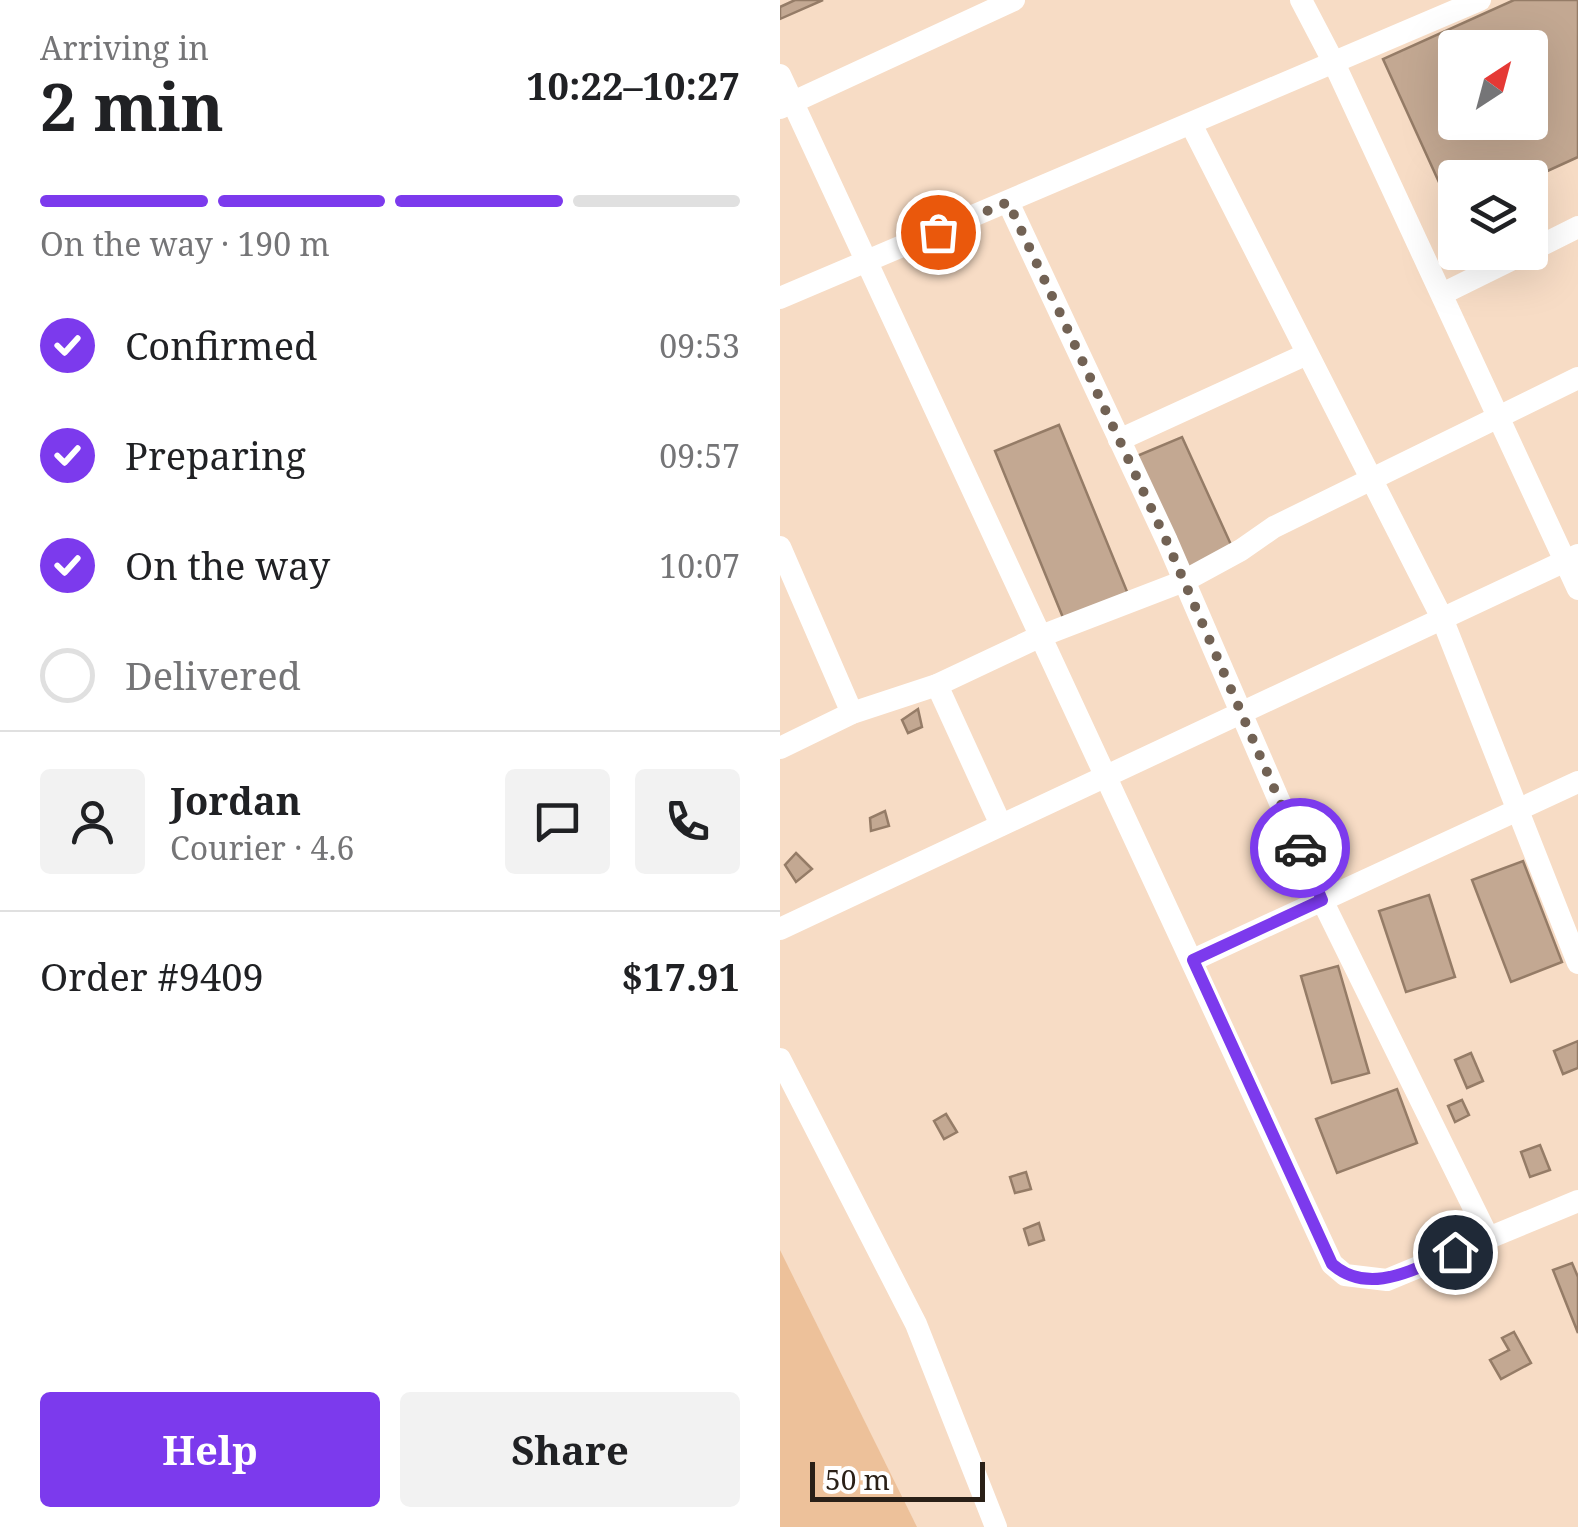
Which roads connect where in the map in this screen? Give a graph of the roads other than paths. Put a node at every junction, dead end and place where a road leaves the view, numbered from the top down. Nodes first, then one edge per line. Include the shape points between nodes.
1 (1014, 0) edge
2 (1301, 0) edge
3 (1480, 0) edge
4 (1334, 63) junction
5 (780, 75) edge
6 (786, 105) edge
7 (1191, 124) junction
8 (1008, 202) junction
9 (1578, 228) edge
10 (1548, 242) edge
11 (867, 262) junction
12 (1491, 270) edge
13 (1442, 294) junction
14 (780, 298) edge
15 (1308, 354) junction
16 (1578, 378) edge
17 (1498, 415) junction
18 (1120, 440) junction
19 (1370, 477) junction
20 (780, 546) edge
21 (1572, 558) edge
22 (1184, 582) junction
23 (1578, 589) edge
24 (1442, 618) junction
25 (1041, 636) junction
26 (937, 685) junction
27 (1242, 712) junction
28 (852, 713) junction
29 (780, 748) edge
30 (1107, 776) junction
31 (1578, 782) edge
32 (1517, 810) junction
33 (1001, 825) junction
34 (1322, 900) junction
35 (780, 929) edge
36 (1193, 960) junction
37 (1578, 962) edge
38 (780, 1059) edge
39 (1578, 1201) edge
40 (1489, 1238) junction
41 (996, 1527) edge

1 - 6 street
2 - 4 street
3 - 4 street
4 - 7 street
4 - 13 street
5 - 6 street
6 - 11 street
7 - 8 street
7 - 15 street
8 - 11 street
8 - 18 street
9 - 10 street
11 - 14 street
11 - 25 street
12 - 13 street
13 - 17 street
15 - 18 street
15 - 19 street
16 - 17 street
17 - 19 street
17 - 21 street
18 - 22 street
19 - 22 street
19 - 24 street
20 - 28 street
21 - 23 street
21 - 24 street
22 - 25 street
22 - 27 street
24 - 27 street
24 - 32 street
25 - 26 street
25 - 30 street
26 - 28 street
26 - 33 street
27 - 30 street
27 - 34 street
28 - 29 street
30 - 33 street
30 - 36 street
31 - 32 street
32 - 34 street
32 - 37 street
33 - 35 street
34 - 36 street
34 - 40 street
36 - 40 street via 1332,1264 1345,1275 1387,1280
38 - 41 street via 916,1324
39 - 40 street

